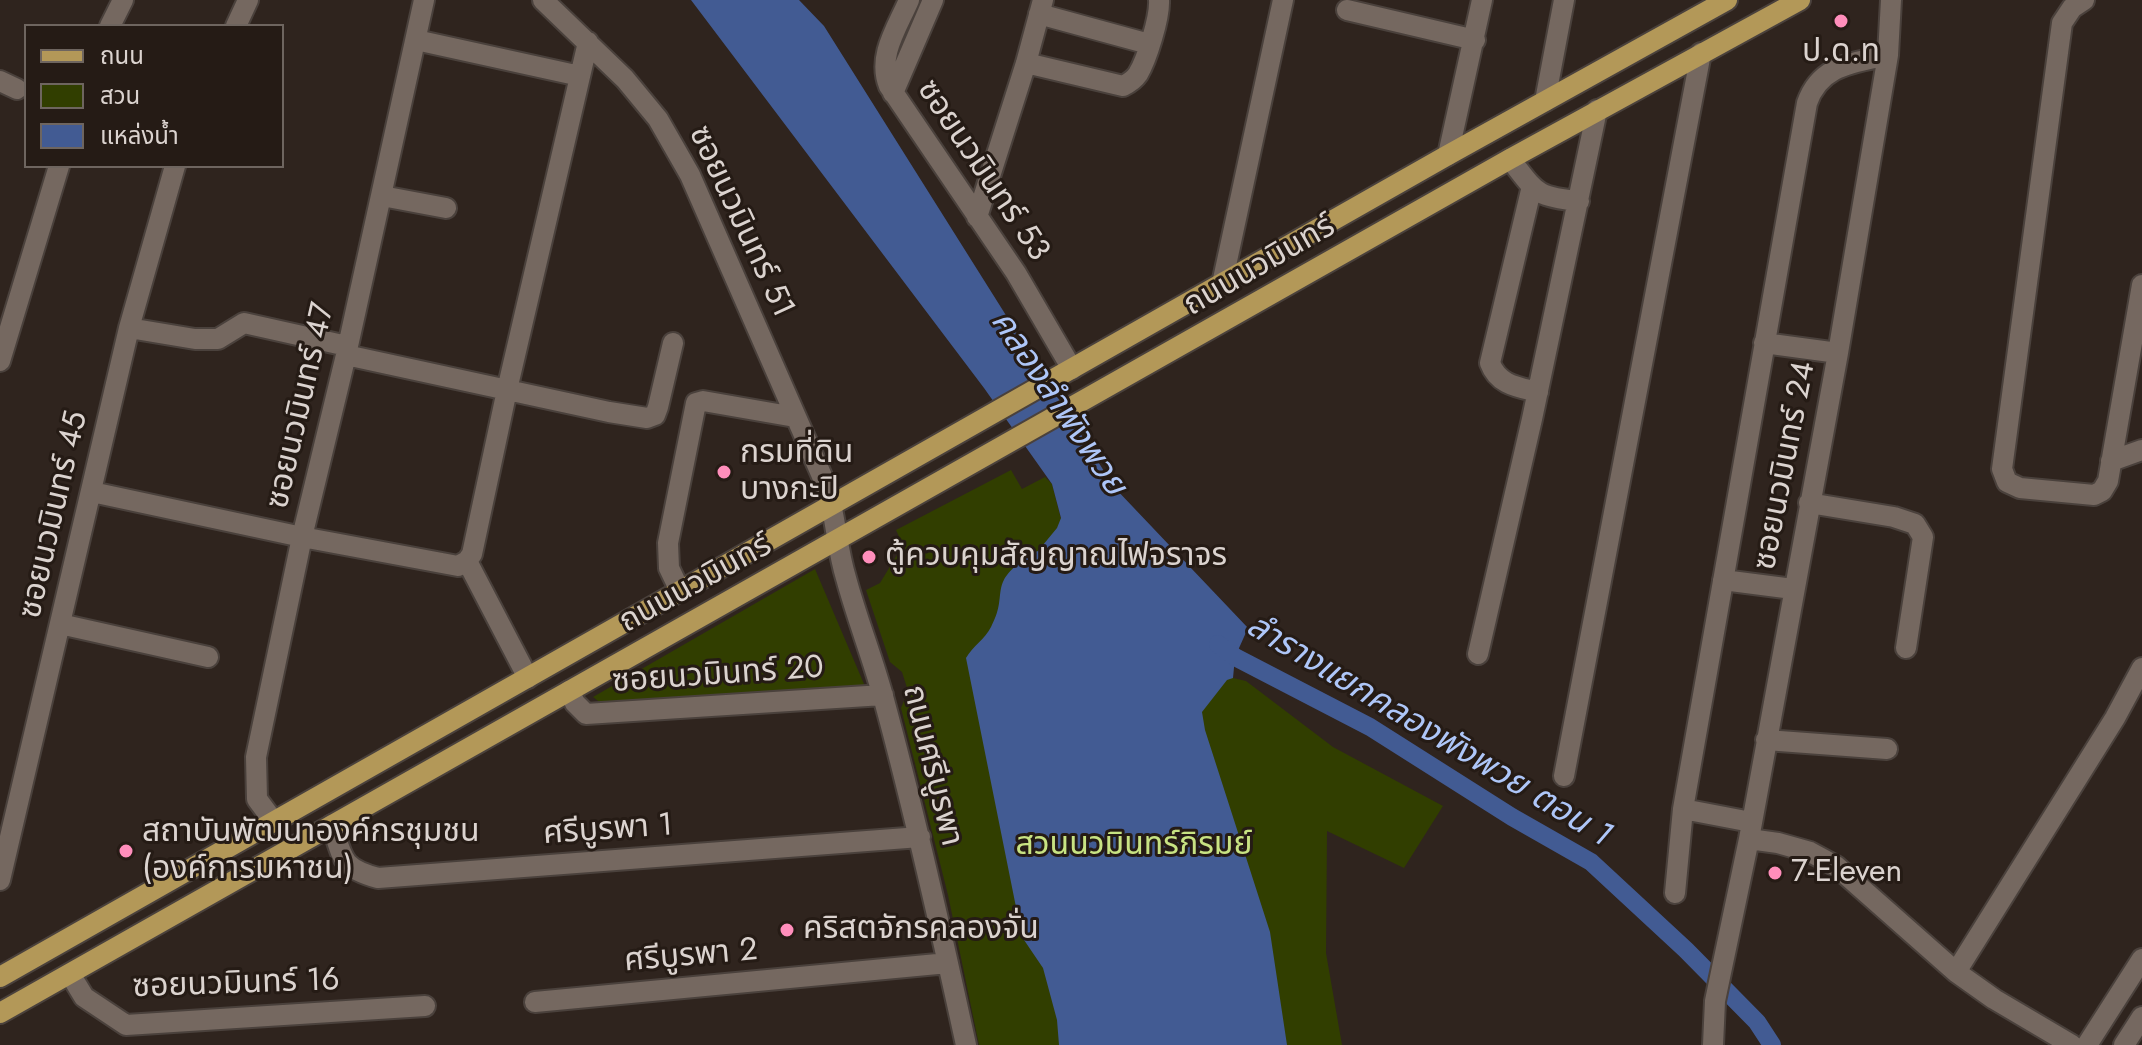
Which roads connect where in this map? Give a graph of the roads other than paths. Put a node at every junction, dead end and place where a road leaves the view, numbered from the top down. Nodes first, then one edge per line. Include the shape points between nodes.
1 (123, 0) edge
2 (248, 0) edge
3 (424, 0) edge
4 (543, 0) edge
5 (909, 0) edge
6 (933, 0) edge
7 (1159, 0) edge
8 (1283, 0) edge
9 (1482, 0) edge
10 (1564, 0) edge
11 (1800, 0) edge
12 (1891, 0) edge
13 (2084, 0) edge
14 (1716, 3) edge
15 (1041, 7) edge
16 (1347, 10) dead end
17 (111, 24) edge
18 (237, 24) edge
19 (416, 40) junction
20 (1475, 40) junction
21 (588, 42) junction
22 (1149, 44) junction
23 (1701, 53) junction
24 (1888, 55) junction
25 (1026, 63) junction
26 (580, 76) junction
27 (893, 93) junction
28 (1545, 101) junction
29 (1597, 110) junction
30 (1448, 155) junction
31 (1510, 159) junction
32 (58, 168) edge
33 (174, 168) edge
34 (1532, 186) junction
35 (382, 196) junction
36 (1579, 201) junction
37 (446, 208) dead end
38 (977, 217) junction
39 (1222, 284) junction
40 (2142, 285) edge
41 (129, 328) junction
42 (673, 343) dead end
43 (1764, 343) junction
44 (2137, 346) edge
45 (346, 350) junction
46 (1838, 353) junction
47 (0, 361) edge
48 (1072, 369) junction
49 (507, 390) junction
50 (1538, 392) junction
51 (795, 417) junction
52 (2142, 450) edge
53 (2111, 461) junction
54 (92, 492) junction
55 (832, 503) junction
56 (1809, 503) junction
57 (302, 537) junction
58 (836, 540) junction
59 (467, 561) junction
60 (1723, 580) junction
61 (1793, 589) junction
62 (680, 591) junction
63 (60, 624) junction
64 (1906, 648) dead end
65 (1478, 654) dead end
66 (208, 657) dead end
67 (2142, 668) edge
68 (528, 678) junction
69 (569, 691) junction
70 (883, 695) junction
71 (1766, 740) junction
72 (1887, 749) dead end
73 (1564, 776) dead end
74 (1683, 809) junction
75 (274, 822) junction
76 (332, 825) junction
77 (1750, 831) junction
78 (920, 837) junction
79 (0, 880) edge
80 (1675, 893) dead end
81 (2142, 959) edge
82 (948, 963) junction
83 (1956, 972) junction
84 (70, 974) junction
85 (0, 977) edge
86 (535, 1002) dead end
87 (425, 1006) dead end
88 (0, 1013) edge
89 (2142, 1017) edge
90 (966, 1045) edge
91 (1713, 1045) edge
92 (2072, 1045) edge
93 (2087, 1045) edge
94 (2124, 1045) edge

1 - 17 street
2 - 18 street
3 - 19 street, ซอยนวมินทร์ 47
4 - 21 street, ซอยนวมินทร์ 51
5 - 27 street, ซอยนวมินทร์ 53 via 884,60 883,72
6 - 27 street
7 - 22 street
8 - 39 street
9 - 20 street
10 - 28 street
11 - 23 main road, ถนนนวมินทร์
12 - 24 street, ซอยนวมินทร์ 24
13 - 53 street via 2062,23 2002,469 2007,482 2020,488 2094,495 2108,481
14 - 28 main road, ถนนนวมินทร์
15 - 22 street
15 - 25 street
16 - 20 street
19 - 26 street
19 - 35 street, ซอยนวมินทร์ 47
20 - 30 street
21 - 26 street
21 - 51 street, ซอยนวมินทร์ 51 via 639,94 690,175
22 - 25 street via 1138,74 1123,86
23 - 29 main road, ถนนนวมินทร์
23 - 73 street
24 - 43 street via 1847,64 1813,86
24 - 46 street, ซอยนวมินทร์ 24
25 - 38 street
26 - 49 street
27 - 38 street, ซอยนวมินทร์ 53
28 - 30 main road, ถนนนวมินทร์
29 - 31 main road, ถนนนวมินทร์
29 - 36 street
30 - 39 main road, ถนนนวมินทร์
31 - 34 street
31 - 58 main road, ถนนนวมินทร์
32 - 47 street
33 - 41 street, ซอยนวมินทร์ 45
34 - 36 street via 1549,198
34 - 50 street via 1490,363 1504,382
35 - 37 street
35 - 45 street, ซอยนวมินทร์ 47
36 - 50 street
38 - 48 street, ซอยนวมินทร์ 53
39 - 48 main road, ถนนนวมินทร์
40 - 44 street
41 - 45 street via 218,339 244,323
41 - 54 street, ซอยนวมินทร์ 45
42 - 49 street via 658,407 647,418
43 - 46 street
43 - 60 street
44 - 53 street
45 - 49 street
45 - 57 street, ซอยนวมินทร์ 47
46 - 56 street, ซอยนวมินทร์ 24
48 - 55 main road, ถนนนวมินทร์
49 - 59 street
50 - 65 street
51 - 55 street, ซอยนวมินทร์ 51
51 - 62 street via 696,403 668,543 669,568
52 - 53 street
54 - 57 street
54 - 63 street, ซอยนวมินทร์ 45
55 - 58 street, ถนนศรีบูรพา
55 - 62 main road, ถนนนวมินทร์
56 - 61 street, ซอยนวมินทร์ 24
56 - 64 street via 1915,524 1923,537
57 - 59 street via 458,566
57 - 75 street, ซอยนวมินทร์ 47 via 256,757 257,799
58 - 69 main road, ถนนนวมินทร์
58 - 70 street, ถนนศรีบูรพา
59 - 68 street
60 - 61 street
60 - 74 street
61 - 71 street, ซอยนวมินทร์ 24
62 - 68 main road, ถนนนวมินทร์
63 - 66 street
63 - 79 street, ซอยนวมินทร์ 45
67 - 83 street
68 - 75 main road, ถนนนวมินทร์
69 - 70 street, ซอยนวมินทร์ 20 via 586,714
69 - 76 main road, ถนนนวมินทร์
70 - 78 street, ถนนศรีบูรพา
71 - 72 street
71 - 77 street, ซอยนวมินทร์ 24
74 - 77 street
74 - 80 street
75 - 85 main road, ถนนนวมินทร์
76 - 78 street, ศรีบูรพา 1 via 348,865 378,878
76 - 84 main road, ถนนนวมินทร์
77 - 83 street via 1836,866
77 - 91 street, ซอยนวมินทร์ 24 via 1718,990
78 - 82 street, ถนนศรีบูรพา
81 - 93 street
82 - 86 street, ศรีบูรพา 2
82 - 90 street, ถนนศรีบูรพา
83 - 92 street
84 - 87 street, ซอยนวมินทร์ 16 via 84,997 126,1025
84 - 88 main road, ถนนนวมินทร์
89 - 94 street

